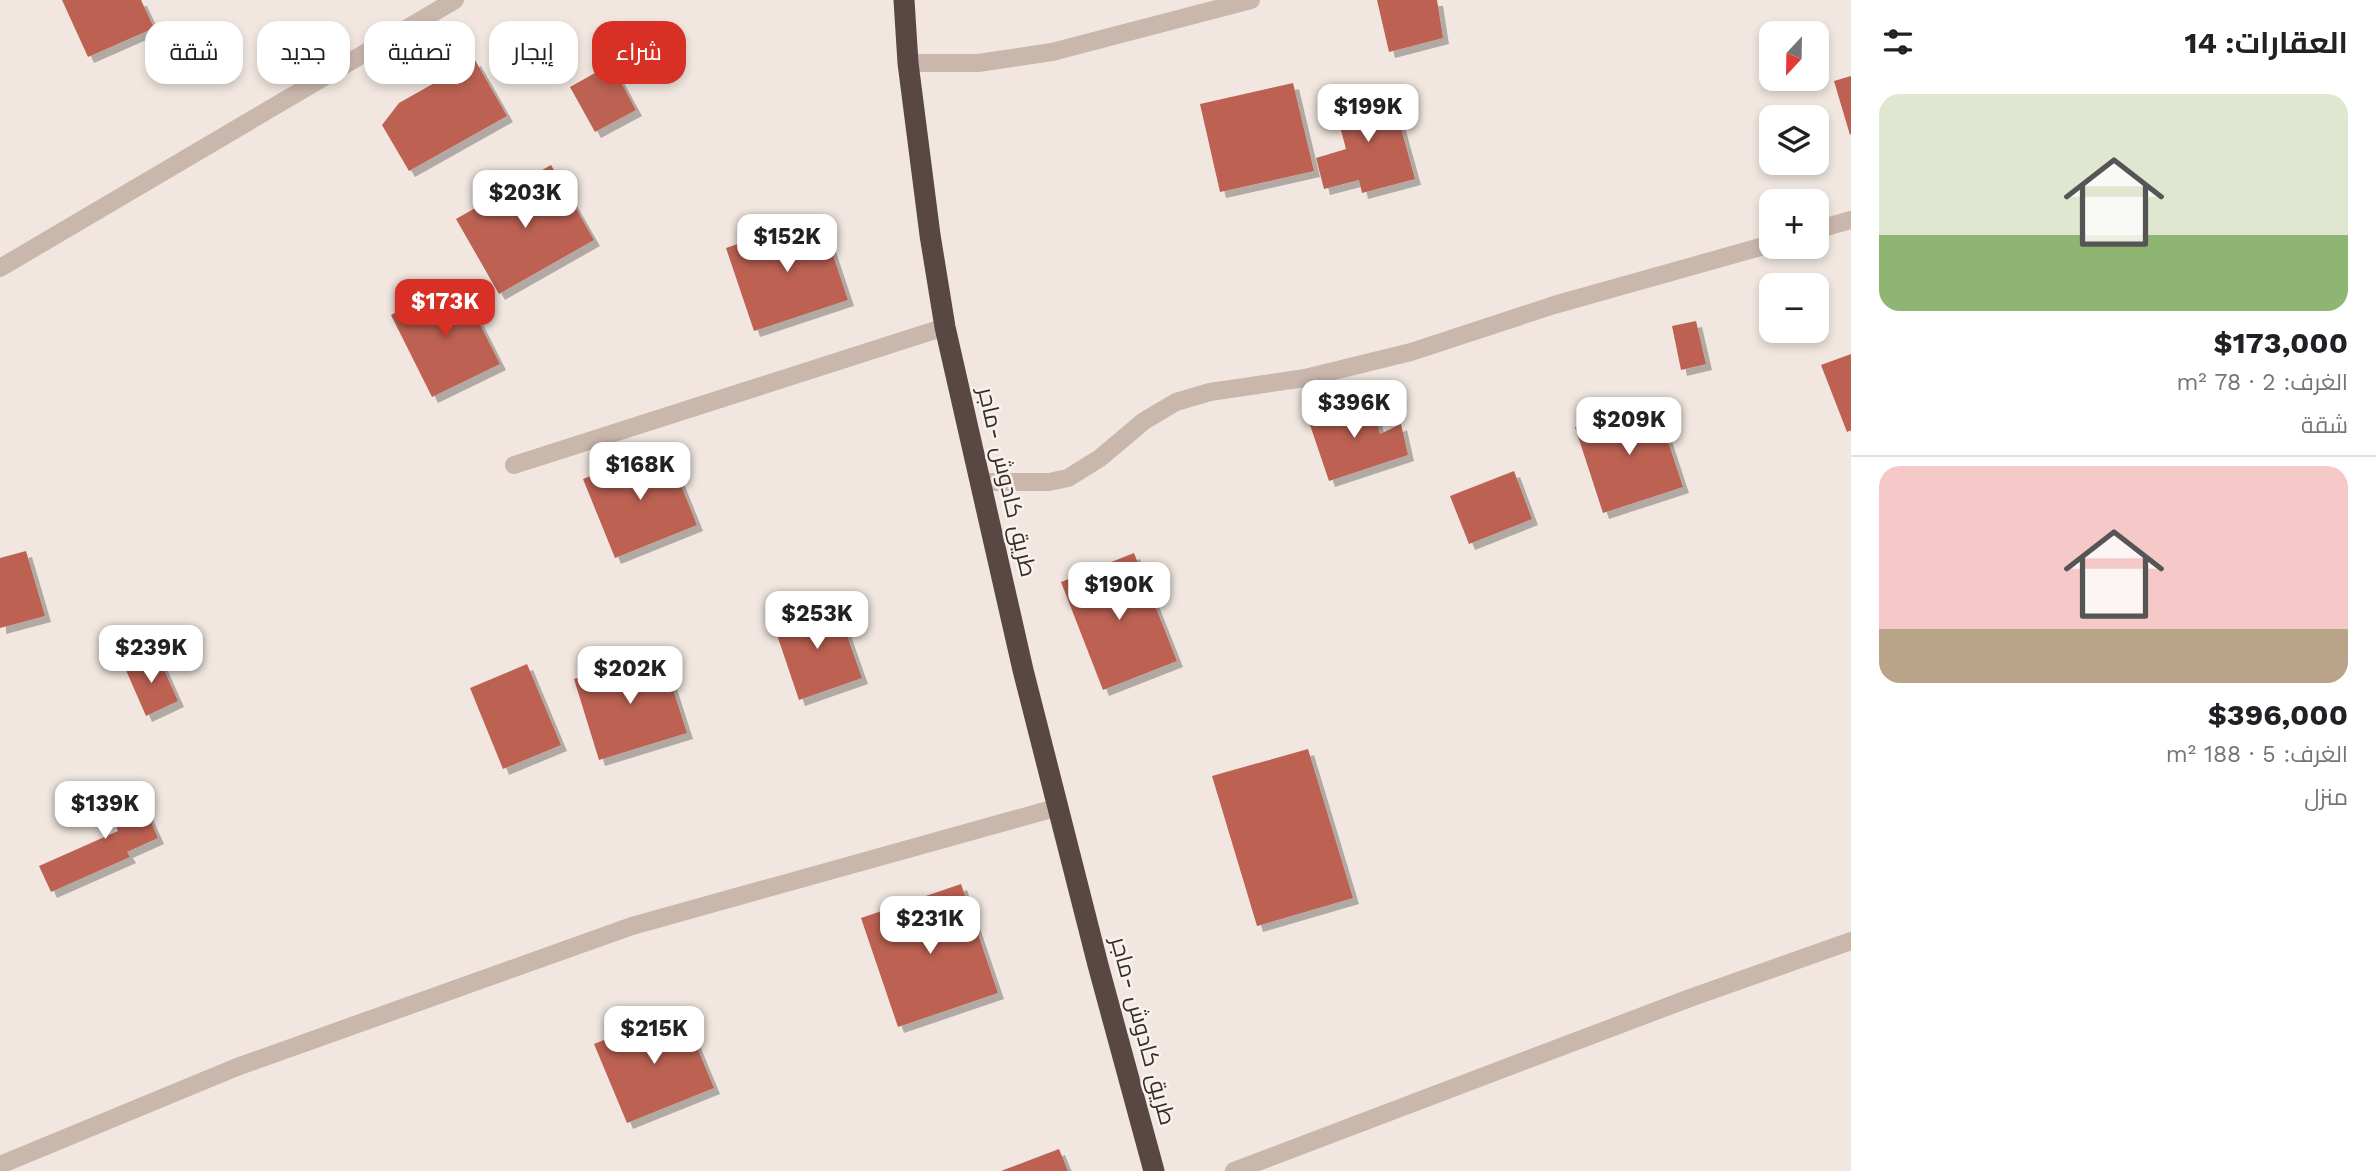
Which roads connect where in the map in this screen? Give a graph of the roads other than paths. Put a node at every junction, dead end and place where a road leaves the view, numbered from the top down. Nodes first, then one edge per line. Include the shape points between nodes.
1 (454, 0) edge
2 (904, 0) edge
3 (1251, 0) edge
4 (908, 64) junction
5 (1851, 220) edge
6 (1829, 226) edge
7 (1759, 247) edge
8 (2, 262) edge
9 (945, 327) junction
10 (514, 465) dead end
11 (980, 482) junction
12 (1059, 807) junction
13 (1851, 941) edge
14 (0, 1164) edge
15 (1154, 1171) edge
16 (1234, 1171) edge

1 - 8 street
2 - 4 highway, طريق كادوش -ماجر
3 - 4 street via 1052,52 978,62
4 - 9 highway, طريق كادوش -ماجر
5 - 6 street
7 - 11 street via 1553,305 1411,352 1305,379 1210,392 1177,402 1068,478
9 - 10 street
9 - 11 highway, طريق كادوش -ماجر
11 - 12 highway, طريق كادوش -ماجر
12 - 14 street via 632,926 237,1067
12 - 15 highway, طريق كادوش -ماجر
13 - 16 street

